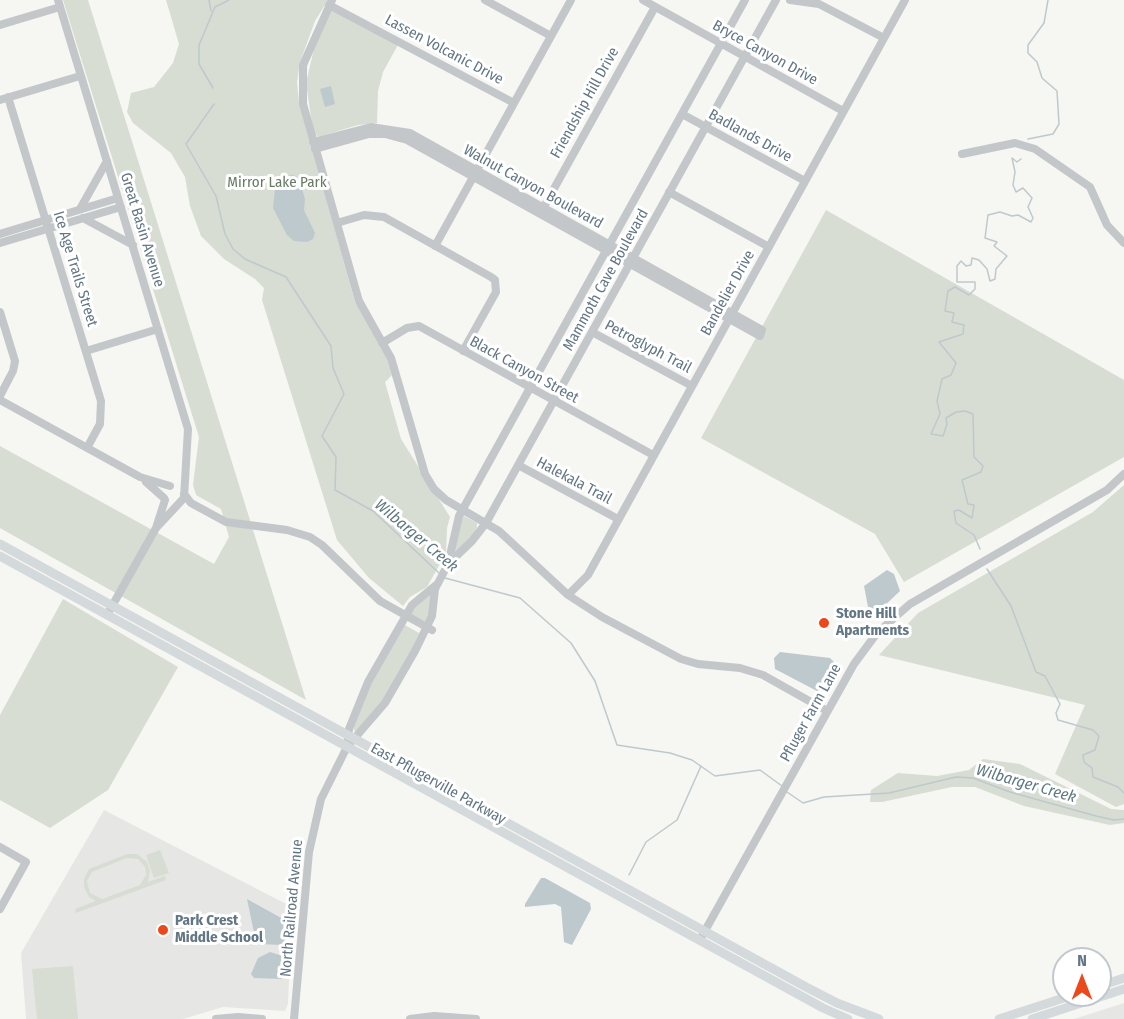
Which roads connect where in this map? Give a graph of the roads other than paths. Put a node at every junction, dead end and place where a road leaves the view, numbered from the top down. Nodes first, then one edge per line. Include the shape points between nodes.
1 (485, 0) edge
2 (571, 0) edge
3 (643, 0) edge
4 (745, 0) edge
5 (776, 0) edge
6 (790, 0) edge
7 (905, 0) edge
8 (817, 2) edge
9 (59, 3) edge
10 (331, 3) edge
11 (655, 7) junction
12 (0, 25) edge
13 (551, 36) junction
14 (884, 38) junction
15 (721, 43) junction
16 (745, 57) junction
17 (80, 76) junction
18 (4, 98) edge
19 (514, 103) junction
20 (843, 111) junction
21 (682, 114) junction
22 (705, 127) junction
23 (314, 145) junction
24 (962, 154) dead end
25 (106, 160) junction
26 (475, 174) junction
27 (805, 181) junction
28 (669, 192) junction
29 (118, 198) junction
30 (121, 207) junction
31 (80, 209) junction
32 (541, 211) junction
33 (83, 218) junction
34 (45, 220) junction
35 (337, 223) junction
36 (48, 229) junction
37 (0, 234) edge
38 (0, 243) edge
39 (1124, 243) edge
40 (133, 245) junction
41 (435, 246) junction
42 (608, 247) junction
43 (769, 247) junction
44 (631, 261) junction
45 (0, 312) edge
46 (730, 316) junction
47 (158, 329) junction
48 (592, 332) junction
49 (382, 343) junction
50 (86, 351) junction
51 (463, 351) junction
52 (692, 386) junction
53 (531, 387) junction
54 (0, 398) edge
55 (554, 401) junction
56 (87, 448) junction
57 (653, 456) junction
58 (518, 465) junction
59 (186, 470) junction
60 (1124, 474) edge
61 (140, 477) junction
62 (172, 485) junction
63 (184, 493) junction
64 (165, 499) junction
65 (177, 505) junction
66 (463, 509) junction
67 (220, 519) junction
68 (618, 519) junction
69 (486, 523) junction
70 (156, 528) junction
71 (0, 544) edge
72 (0, 556) edge
73 (448, 564) junction
74 (437, 584) junction
75 (568, 595) junction
76 (109, 610) junction
77 (405, 617) junction
78 (429, 628) junction
79 (828, 711) junction
80 (352, 737) junction
81 (347, 747) junction
82 (530, 835) junction
83 (525, 845) junction
84 (0, 847) edge
85 (0, 909) edge
86 (705, 931) junction
87 (700, 940) junction
88 (1124, 989) edge
89 (1052, 1002) edge
90 (216, 1019) edge
91 (262, 1019) edge
92 (294, 1019) edge
93 (410, 1019) edge
94 (473, 1019) edge
95 (848, 1019) edge
96 (879, 1019) edge
97 (999, 1019) edge
98 (1032, 1019) edge

1 - 13 street
2 - 13 street
3 - 11 street, Bryce Canyon Drive
4 - 15 street, Mammoth Cave Boulevard
5 - 16 street, Mammoth Cave Boulevard
6 - 8 street
7 - 14 street, Bandelier Drive
8 - 14 street
9 - 12 street
9 - 17 street, Great Basin Avenue
10 - 19 street, Lassen Volcanic Drive
10 - 23 street via 308,49 301,75 303,104
11 - 15 street, Bryce Canyon Drive
11 - 32 street, Friendship Hill Drive
13 - 19 street
14 - 20 street, Bandelier Drive
15 - 16 street, Bryce Canyon Drive
15 - 21 street, Mammoth Cave Boulevard
16 - 20 street, Bryce Canyon Drive
16 - 22 street, Mammoth Cave Boulevard
17 - 18 street
17 - 25 street, Great Basin Avenue
18 - 34 street, Ice Age Trails Street
19 - 26 street
20 - 27 street, Bandelier Drive
21 - 22 street, Badlands Drive
21 - 42 street, Mammoth Cave Boulevard
22 - 27 street, Badlands Drive
22 - 28 street, Mammoth Cave Boulevard
23 - 26 street, Walnut Canyon Boulevard via 359,129 388,128 410,133
23 - 35 street
24 - 39 street via 1015,143 1035,149 1090,187 1107,225
25 - 29 street, Great Basin Avenue
25 - 31 street
26 - 32 street, Walnut Canyon Boulevard
26 - 41 street
27 - 43 street, Bandelier Drive
28 - 43 street
28 - 44 street, Mammoth Cave Boulevard
29 - 30 street, Great Basin Avenue
29 - 31 street
30 - 33 street
30 - 40 street, Great Basin Avenue
31 - 34 street
32 - 42 street, Walnut Canyon Boulevard
33 - 36 street
33 - 40 street
34 - 36 street, Ice Age Trails Street
34 - 37 street
35 - 41 street via 377,215
35 - 49 street via 358,301
36 - 38 street
36 - 50 street, Ice Age Trails Street
40 - 47 street, Great Basin Avenue
41 - 51 street via 495,280 494,295
42 - 44 street, Walnut Canyon Boulevard
42 - 53 street, Mammoth Cave Boulevard
43 - 46 street, Bandelier Drive
44 - 46 street, Walnut Canyon Boulevard
44 - 48 street, Mammoth Cave Boulevard
45 - 54 street via 15,361
46 - 52 street, Bandelier Drive
47 - 50 street
47 - 59 street, Great Basin Avenue via 189,429
48 - 52 street, Petroglyph Trail
48 - 55 street, Mammoth Cave Boulevard
49 - 51 street, Black Canyon Street via 416,326
49 - 66 street via 394,366 425,474 440,495
50 - 56 street, Ice Age Trails Street via 102,405 100,424
51 - 53 street, Black Canyon Street
52 - 57 street, Bandelier Drive
53 - 55 street, Black Canyon Street
53 - 66 street, Mammoth Cave Boulevard
54 - 56 street
55 - 57 street, Black Canyon Street
55 - 58 street, Mammoth Cave Boulevard
56 - 61 street
57 - 68 street, Bandelier Drive
58 - 68 street, Halekala Trail
58 - 69 street, Mammoth Cave Boulevard
59 - 62 street
59 - 63 street, Great Basin Avenue
60 - 79 street, Pfluger Farm Lane via 1107,490 910,604 868,645
61 - 62 street
61 - 64 street
62 - 63 street via 179,486
62 - 64 street via 165,492
63 - 65 street via 184,499
63 - 67 street via 191,502
64 - 65 street
64 - 70 street
65 - 67 street
65 - 70 street
66 - 69 street
66 - 73 street, Mammoth Cave Boulevard
67 - 77 street via 310,537 380,601
68 - 75 street, Bandelier Drive via 588,575
69 - 73 street, Mammoth Cave Boulevard
69 - 75 street
70 - 76 street
71 - 76 main road, East Pflugerville Parkway
72 - 76 main road, East Pflugerville Parkway
73 - 74 street, Mammoth Cave Boulevard
74 - 77 street, Mammoth Cave Boulevard via 412,605
74 - 78 street, Mammoth Cave Boulevard
75 - 79 street via 681,659 763,675
76 - 80 main road, East Pflugerville Parkway
76 - 81 main road, East Pflugerville Parkway
77 - 78 street
77 - 80 street, Mammoth Cave Boulevard via 368,682
78 - 80 street, Mammoth Cave Boulevard via 385,703
79 - 86 street, Pfluger Farm Lane
80 - 81 street, Mammoth Cave Boulevard
80 - 82 main road, East Pflugerville Parkway
81 - 83 main road, East Pflugerville Parkway
81 - 92 street, North Railroad Avenue via 329,780 314,824
82 - 83 street
82 - 86 main road, East Pflugerville Parkway
83 - 87 main road, East Pflugerville Parkway
84 - 85 street via 26,861
86 - 87 street, Pfluger Farm Lane
86 - 96 main road, East Pflugerville Parkway via 837,1003
87 - 95 main road, East Pflugerville Parkway
88 - 98 main road
89 - 97 main road
90 - 91 street
93 - 94 street

